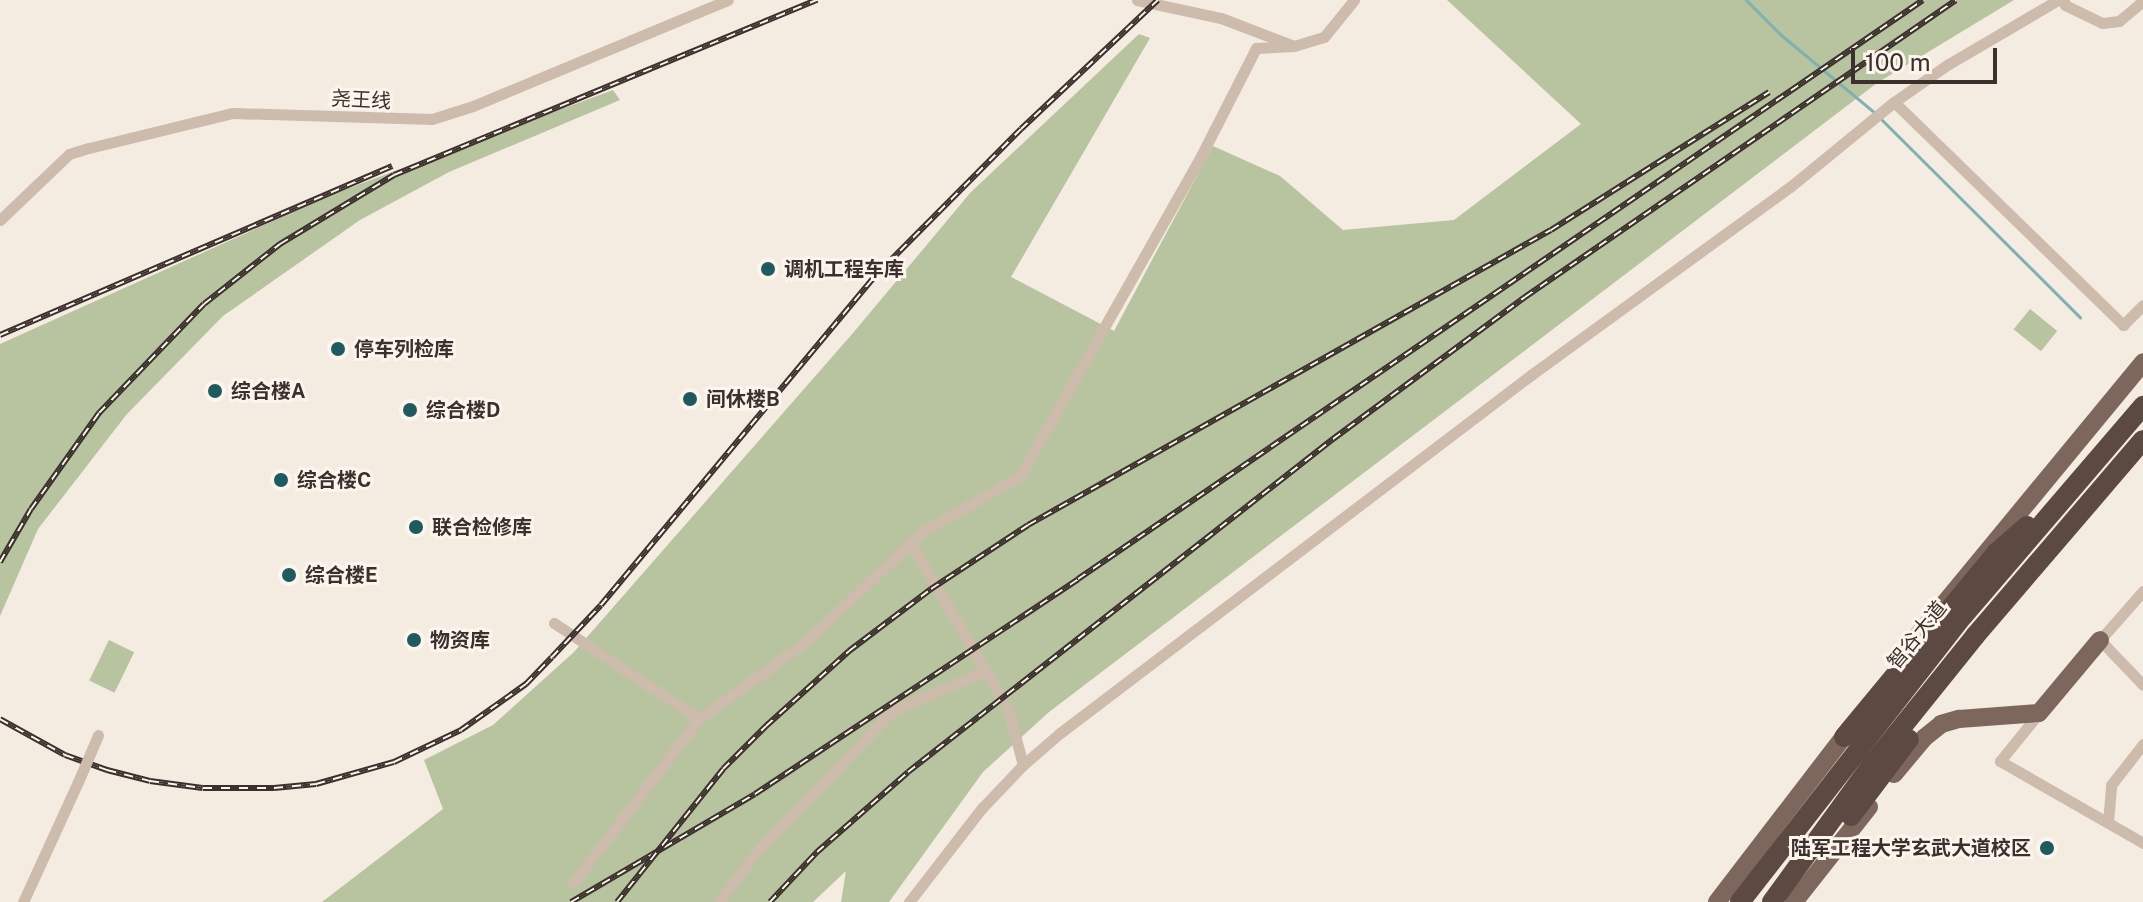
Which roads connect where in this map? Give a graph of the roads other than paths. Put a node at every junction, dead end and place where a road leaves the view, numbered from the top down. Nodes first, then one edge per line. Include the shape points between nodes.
1 (728, 0) edge
2 (1137, 0) edge
3 (1354, 0) edge
4 (2061, 0) edge
5 (2143, 1) edge
6 (1294, 46) junction
7 (1894, 102) junction
8 (0, 220) edge
9 (2143, 305) edge
10 (2143, 362) edge
11 (2143, 390) edge
12 (2143, 406) edge
13 (2143, 440) edge
14 (2143, 455) edge
15 (2083, 476) junction
16 (2061, 536) junction
17 (910, 542) junction
18 (2143, 591) edge
19 (554, 623) dead end
20 (2100, 640) junction
21 (986, 671) junction
22 (2143, 685) edge
23 (2039, 713) junction
24 (699, 719) junction
25 (98, 735) dead end
26 (1844, 737) junction
27 (2143, 744) edge
28 (1023, 765) junction
29 (2108, 822) junction
30 (2143, 843) edge
31 (573, 883) dead end
32 (23, 902) edge
33 (719, 902) edge
34 (909, 902) edge
35 (1717, 902) edge
36 (1740, 902) edge
37 (1772, 902) edge
38 (1786, 902) edge
39 (1794, 902) edge

1 - 8 street, 尧王线 via 432,119 233,113 69,154
2 - 6 street via 1221,18
3 - 6 street via 1324,37
4 - 5 street via 2102,23 2119,21
4 - 7 street
6 - 17 street via 1256,48 1020,476
7 - 9 street via 2123,325
7 - 28 street via 1790,187 1531,375
10 - 26 main road via 1922,627
11 - 15 highway
12 - 15 highway, 智谷大道
13 - 16 highway
14 - 16 highway
15 - 26 highway via 1996,553
15 - 36 highway, 智谷大道 via 1963,616
16 - 37 highway via 1873,763
16 - 38 highway
17 - 21 street
17 - 24 street via 808,640
18 - 20 street
19 - 24 street
20 - 22 street
20 - 23 main road
21 - 28 street via 1008,709
21 - 33 street via 892,711 755,854
23 - 29 street via 2000,761
23 - 39 main road via 1959,719 1932,731
24 - 31 street
25 - 32 street, bridge
26 - 35 main road
27 - 29 street via 2111,785
28 - 34 street via 940,858
29 - 30 street

